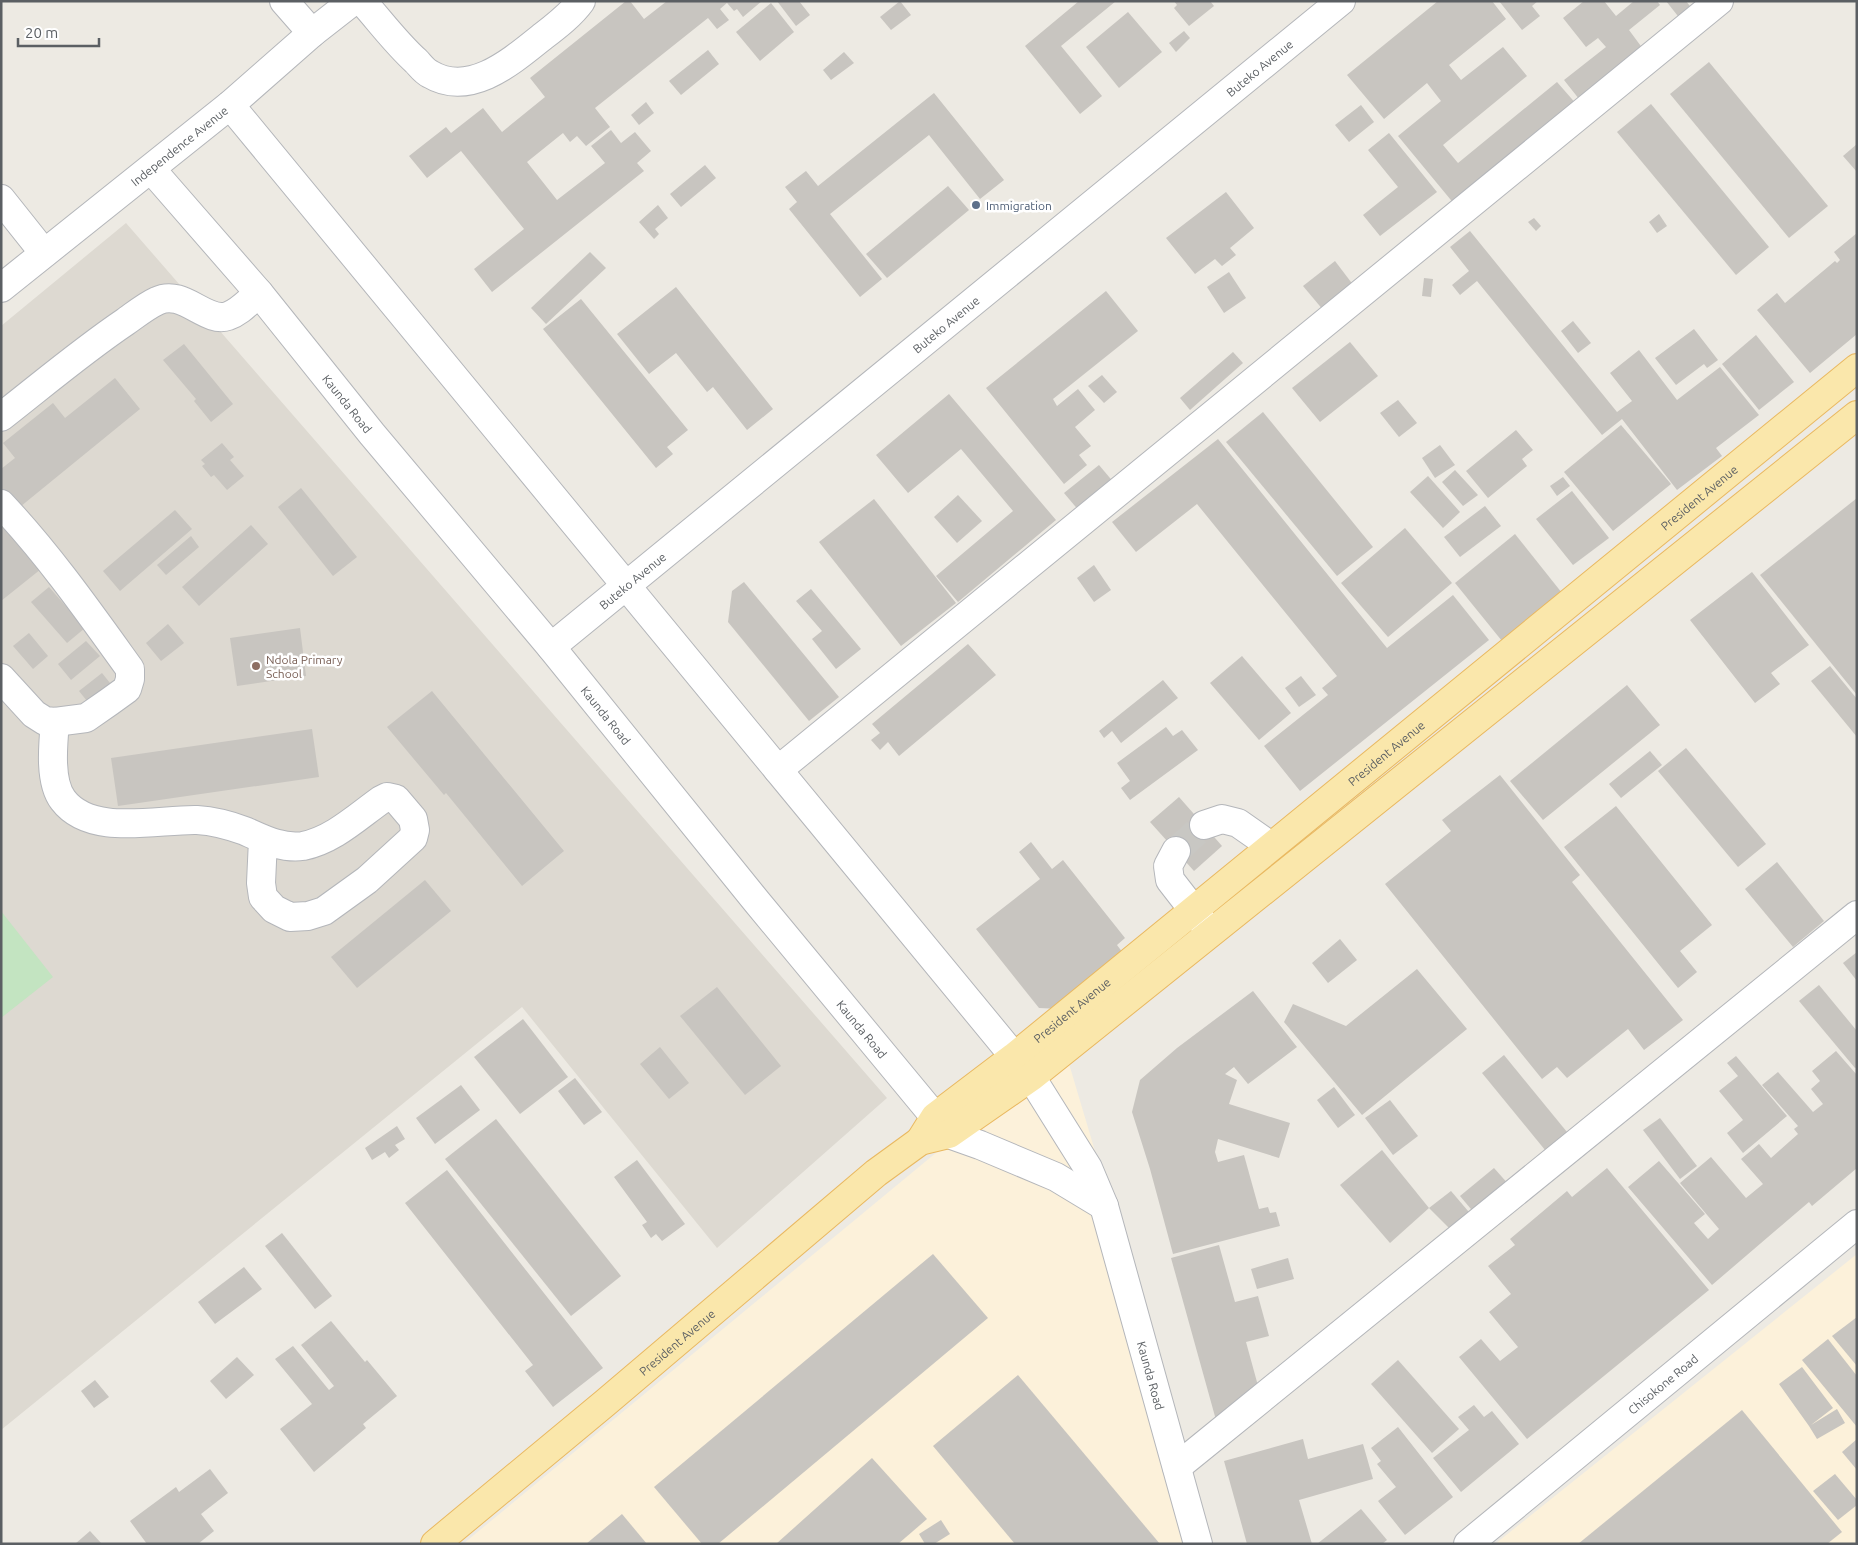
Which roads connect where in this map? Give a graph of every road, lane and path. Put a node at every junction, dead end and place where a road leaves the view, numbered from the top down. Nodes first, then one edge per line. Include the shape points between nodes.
1 (284, 1) edge
2 (353, 1) edge
3 (362, 1) edge
4 (581, 1) edge
5 (1341, 1) edge
6 (1719, 1) edge
7 (312, 33) junction
8 (230, 105) junction
9 (151, 168) junction
10 (1, 199) edge
11 (44, 253) junction
12 (1, 288) edge
13 (259, 293) junction
14 (1857, 368) edge
15 (1857, 415) edge
16 (1, 417) edge
17 (1, 504) edge
18 (625, 586) junction
19 (551, 647) junction
20 (1, 678) edge
21 (55, 722) junction
22 (778, 770) junction
23 (1204, 825) tunnel mouth
24 (264, 840) junction
25 (1272, 846) junction
26 (1176, 851) tunnel mouth
27 (1193, 910) junction
28 (1857, 915) edge
29 (1210, 933) junction
30 (1022, 1067) junction
31 (942, 1126) junction
32 (1104, 1206) junction
33 (1857, 1224) edge
34 (1178, 1467) junction
35 (435, 1544) edge
36 (1198, 1544) edge
37 (1468, 1544) edge

1 - 7 street
2 - 7 street, Independence Avenue
3 - 4 street via 429,74 463,81 487,75 514,59
5 - 18 street, Buteko Avenue
6 - 22 street
7 - 8 street, Independence Avenue
8 - 9 street, Independence Avenue
8 - 18 street, Kaunda Road
9 - 11 street, Independence Avenue
9 - 13 street, Kaunda Road
10 - 11 street
11 - 12 street, Independence Avenue
13 - 16 street via 236,313 226,317 179,300 158,300 106,335
13 - 19 street, Kaunda Road via 372,434
14 - 25 main road, President Avenue
15 - 29 main road, President Avenue
17 - 21 street via 42,550 130,669 127,689 109,702 86,718
18 - 19 street, Buteko Avenue
18 - 22 street, Kaunda Road
19 - 31 street, Kaunda Road
20 - 21 street via 34,714 45,721
21 - 24 street via 55,785 63,800 88,819 108,822 197,820 221,823
22 - 30 street, Kaunda Road
23 - 25 street via 1222,819 1238,823
24 - 24 street via 302,846 320,840 388,797 396,799 413,819 415,830 413,838 367,880 324,911 308,916 290,917 274,909 264,897 261,883
25 - 27 main road, President Avenue
26 - 27 street via 1168,866 1170,880
27 - 29 street
27 - 30 main road, President Avenue
28 - 34 street
29 - 30 main road, President Avenue
30 - 31 main road, President Avenue
30 - 32 street, Kaunda Road via 1088,1168
31 - 32 street via 1056,1178
31 - 35 main road, President Avenue via 876,1173
32 - 34 street, Kaunda Road
33 - 37 street, Chisokone Road
34 - 36 street, Kaunda Road

